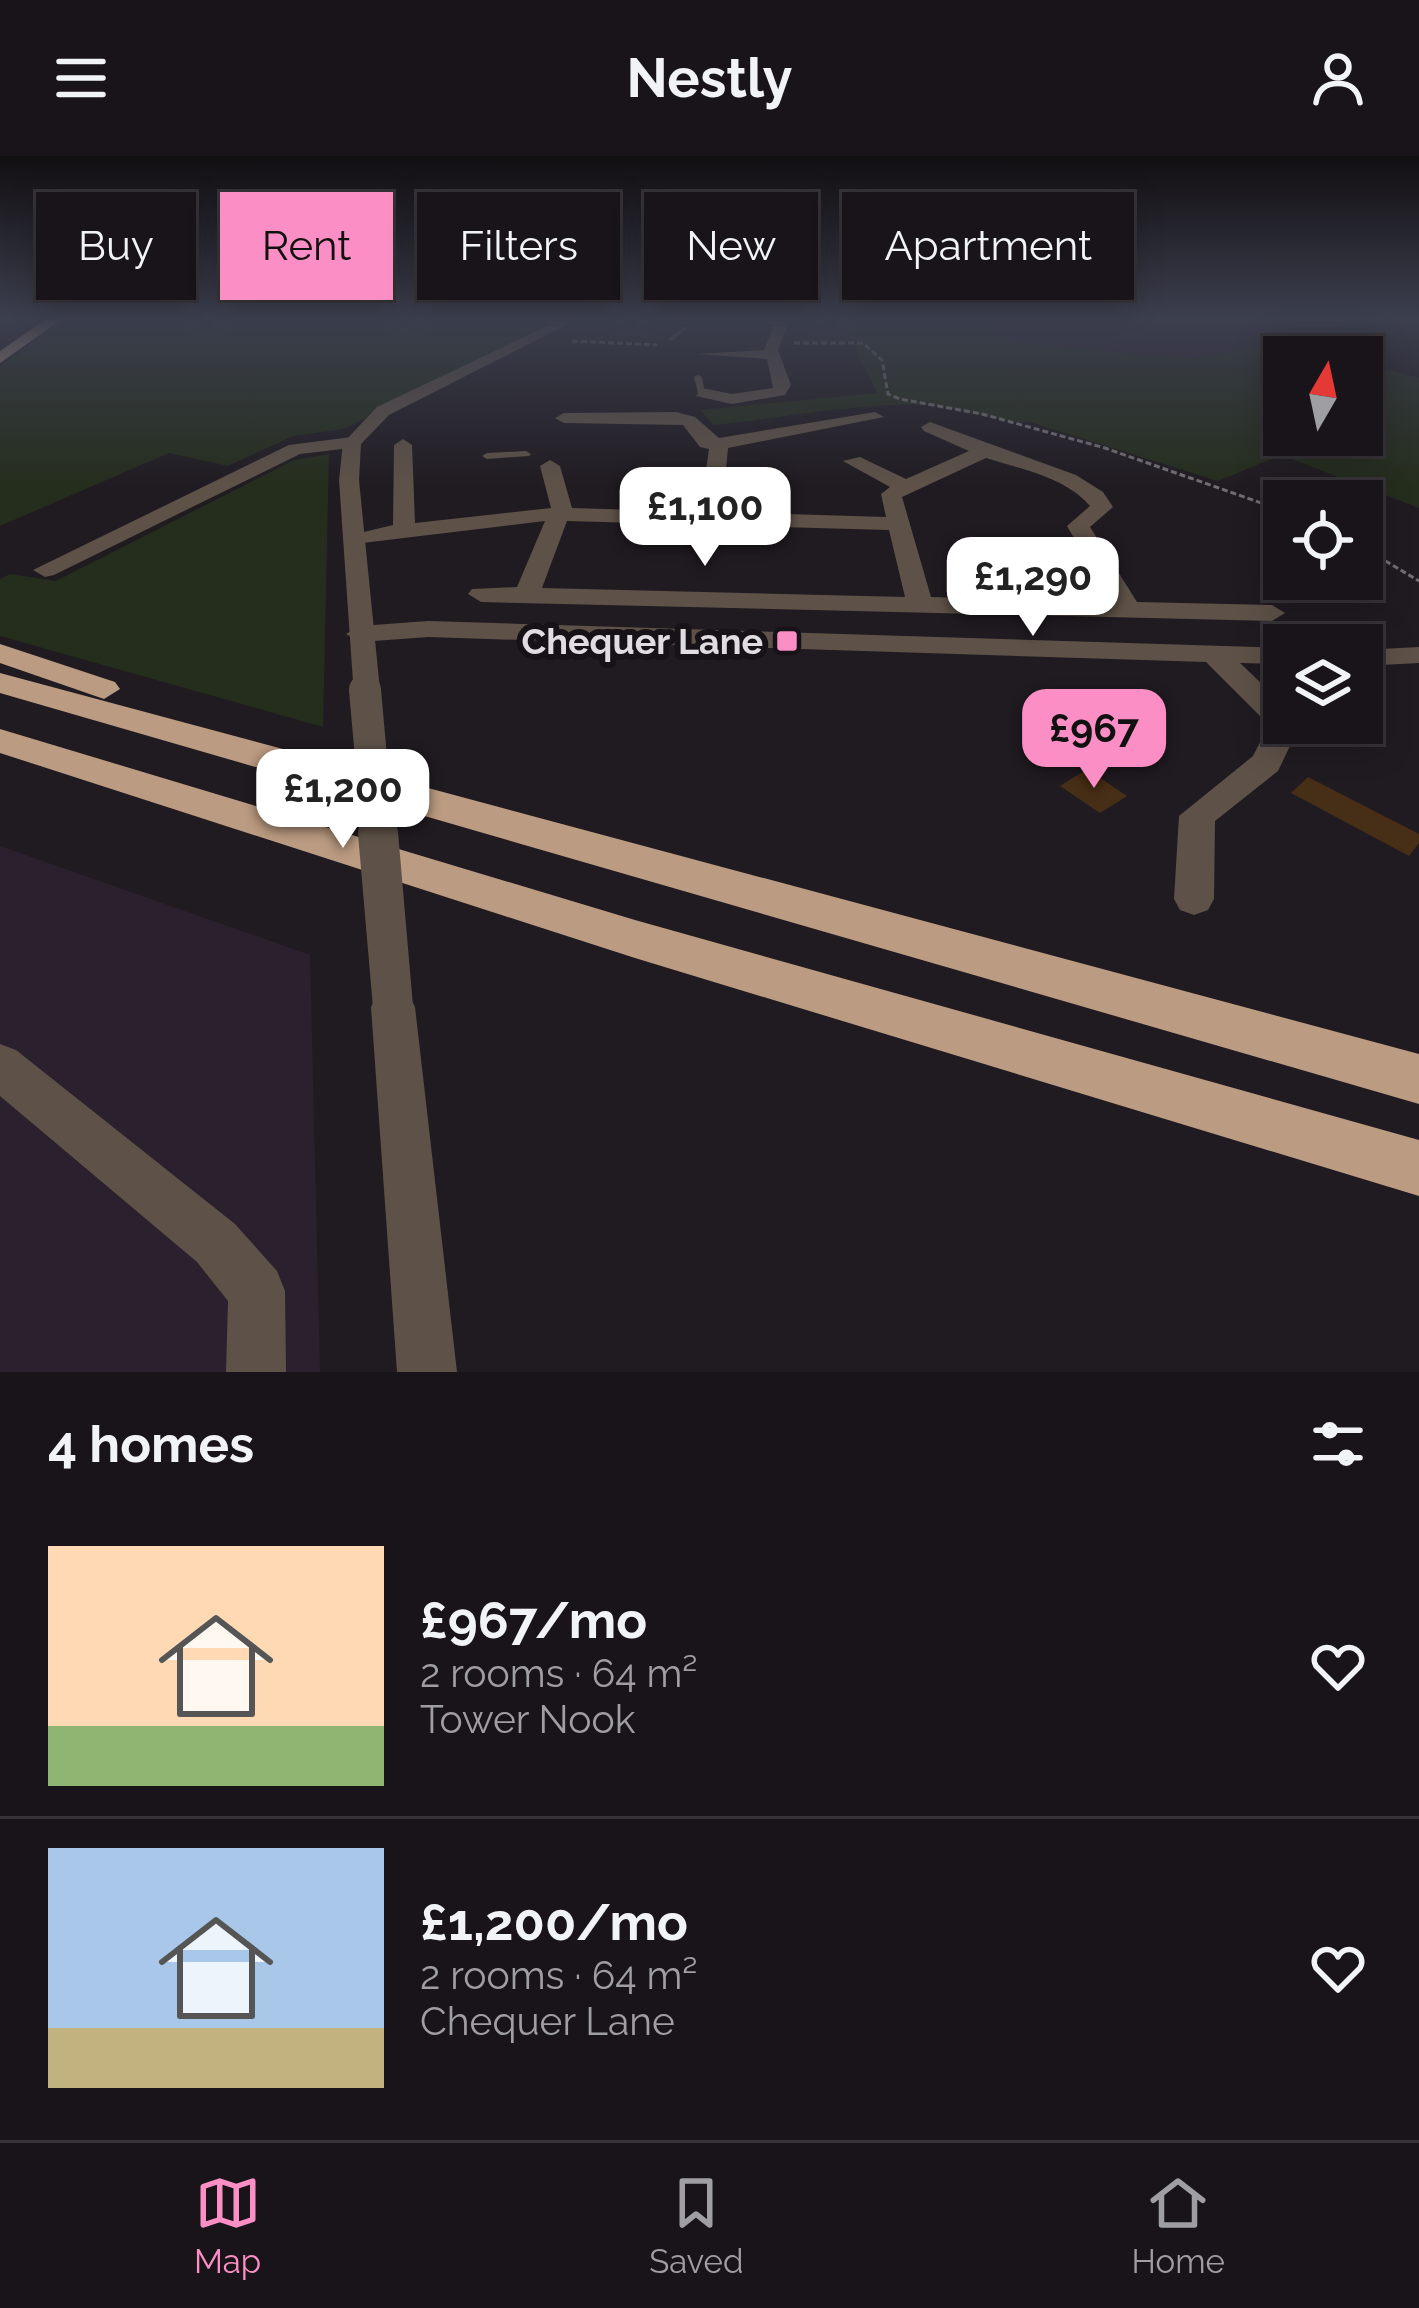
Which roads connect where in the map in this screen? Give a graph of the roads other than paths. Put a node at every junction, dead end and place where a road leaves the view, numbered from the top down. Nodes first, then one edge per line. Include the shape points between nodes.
1 (460, 374) edge
2 (779, 374) edge
3 (700, 385) dead end
4 (564, 418) dead end
5 (874, 418) dead end
6 (930, 428) dead end
7 (352, 442) junction
8 (719, 444) junction
9 (403, 445) dead end
10 (985, 451) junction
11 (487, 456) dead end
12 (853, 461) dead end
13 (540, 462) joint
14 (902, 485) junction
15 (559, 515) junction
16 (710, 519) junction
17 (898, 524) junction
18 (404, 529) junction
19 (354, 537) junction
20 (45, 570) dead end
21 (481, 594) dead end
22 (526, 595) junction
23 (920, 605) junction
24 (1130, 611) junction
25 (1272, 614) dead end
26 (360, 634) junction
27 (0, 653) edge
28 (1214, 654) junction
29 (1263, 655) edge
30 (1419, 655) edge
31 (1383, 657) edge
32 (0, 683) edge
33 (1263, 702) edge
34 (1275, 744) edge
35 (12, 747) edge
36 (252, 754) junction
37 (1194, 899) dead end
38 (0, 1066) edge
39 (1419, 1078) edge
40 (1419, 1168) edge
41 (256, 1372) edge
42 (427, 1372) edge

1 - 7 street via 383,411
2 - 3 street via 783,395 732,399
4 - 8 street via 676,417 706,443
5 - 8 street
6 - 10 street
7 - 19 street
7 - 20 street via 296,448
8 - 16 street
9 - 18 street
10 - 14 street
10 - 24 street via 1099,497 1102,507 1078,526
11 - 13 lane
12 - 14 street
13 - 15 street via 562,500
14 - 17 street via 891,494
15 - 16 street
15 - 18 street
15 - 22 street
16 - 17 street
17 - 23 street
18 - 19 street
19 - 26 street
21 - 22 street
22 - 23 street
23 - 24 street
24 - 25 street
26 - 28 street via 428,629
26 - 42 street, bridge
27 - 36 highway
28 - 29 street
28 - 33 street
30 - 31 street
32 - 36 highway
34 - 37 street via 1266,763 1197,815
35 - 40 highway
36 - 39 highway
38 - 41 street via 216,1243 257,1291

